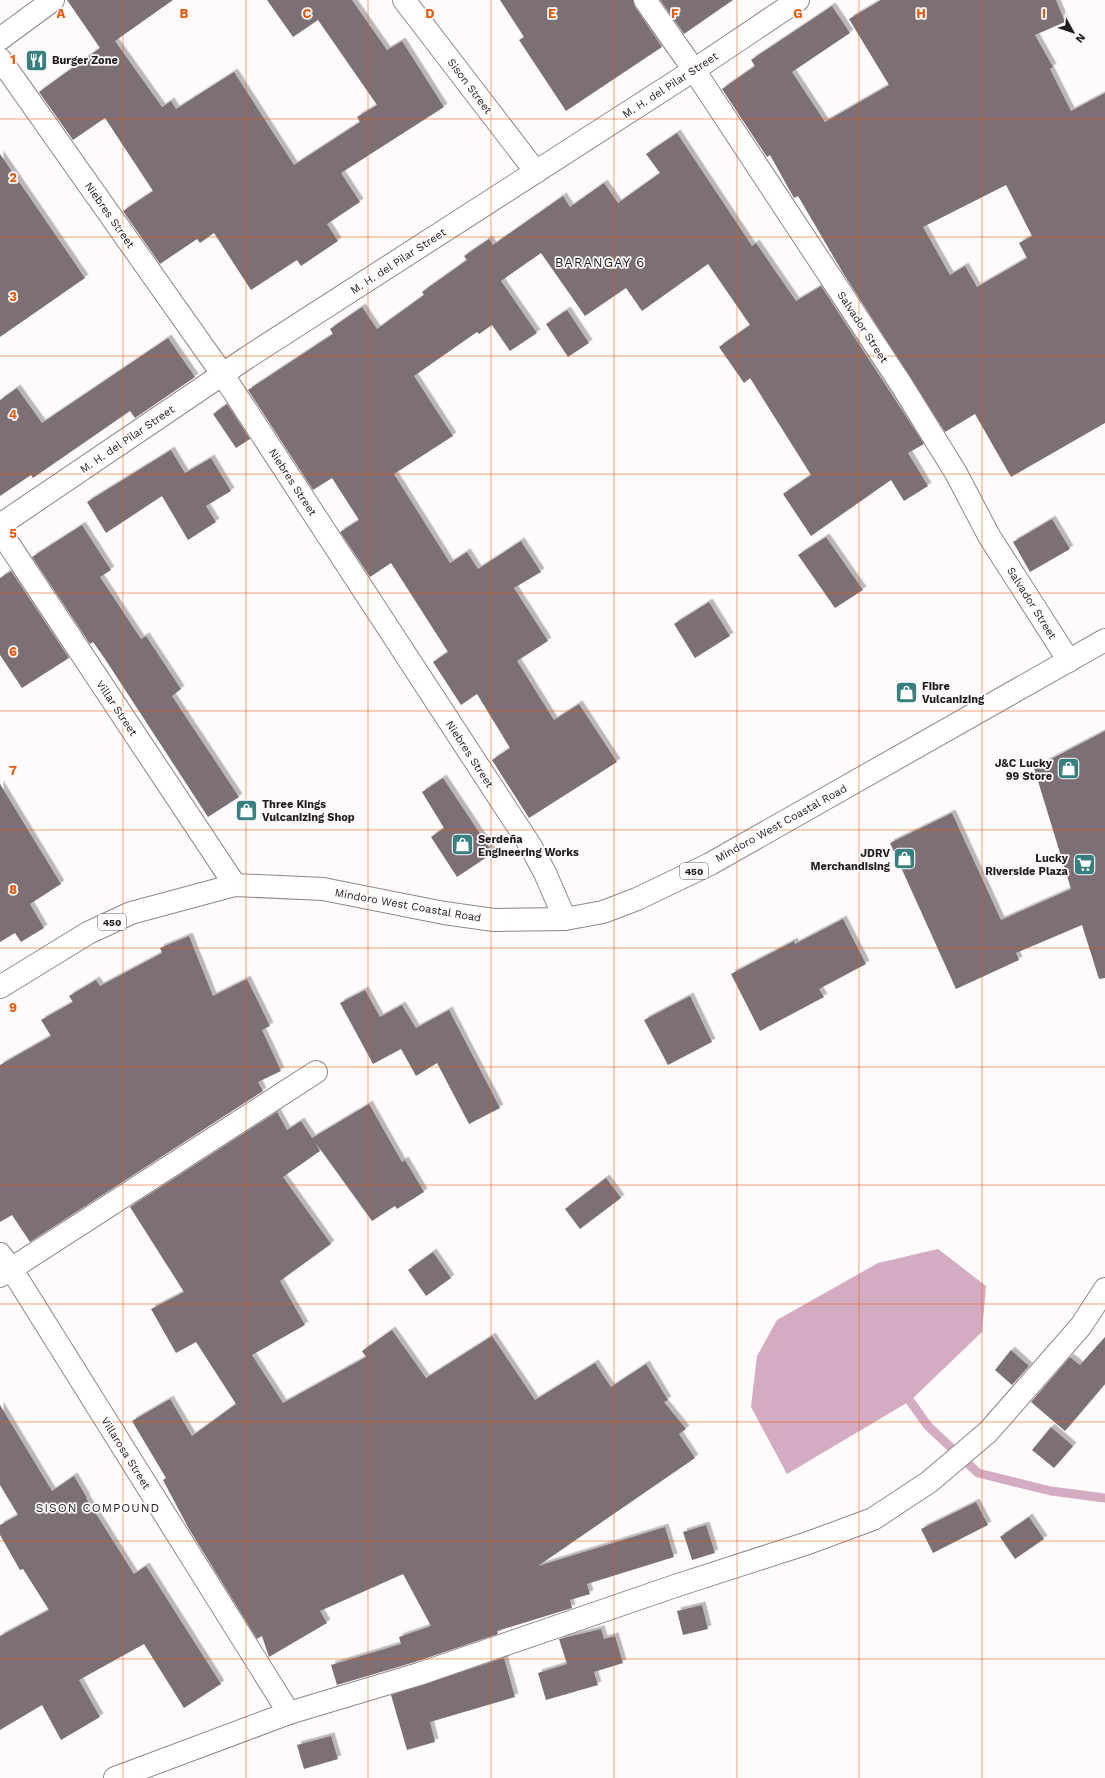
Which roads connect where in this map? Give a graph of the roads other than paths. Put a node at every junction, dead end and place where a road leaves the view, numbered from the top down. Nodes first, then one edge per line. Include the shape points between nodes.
1 (53, 0) edge
2 (404, 0) edge
3 (645, 0) edge
4 (798, 0) edge
5 (0, 39) edge
6 (0, 59) edge
7 (694, 70) junction
8 (536, 172) junction
9 (223, 375) junction
10 (0, 525) edge
11 (0, 531) edge
12 (1105, 640) edge
13 (1069, 661) junction
14 (235, 885) junction
15 (565, 919) junction
16 (0, 987) edge
17 (316, 1072) dead end
18 (4, 1267) edge
19 (1105, 1289) edge
20 (289, 1713) junction
21 (115, 1778) edge

1 - 5 street
2 - 8 street, Sison Street
3 - 7 street, Salvador Street
4 - 7 street, M. H. del Pilar Street
6 - 9 street, Niebres Street
7 - 8 street, M. H. del Pilar Street
7 - 13 street, Salvador Street via 905,391 956,473 989,536
8 - 9 street, M. H. del Pilar Street
9 - 10 street, M. H. del Pilar Street
9 - 15 street, Niebres Street via 530,845
11 - 14 street, Villar Street
12 - 13 street, Mindoro West Coastal Road / 450
13 - 15 street, Mindoro West Coastal Road / 450 via 710,864 637,899 603,912
14 - 15 street, Mindoro West Coastal Road / 450 via 323,889 444,913 494,920
14 - 16 street, Mindoro West Coastal Road / 450 via 131,913 88,933
17 - 18 street
18 - 20 street, Villarosa Street
19 - 20 street via 1082,1326 988,1432 929,1482 873,1519 419,1674
20 - 21 street

